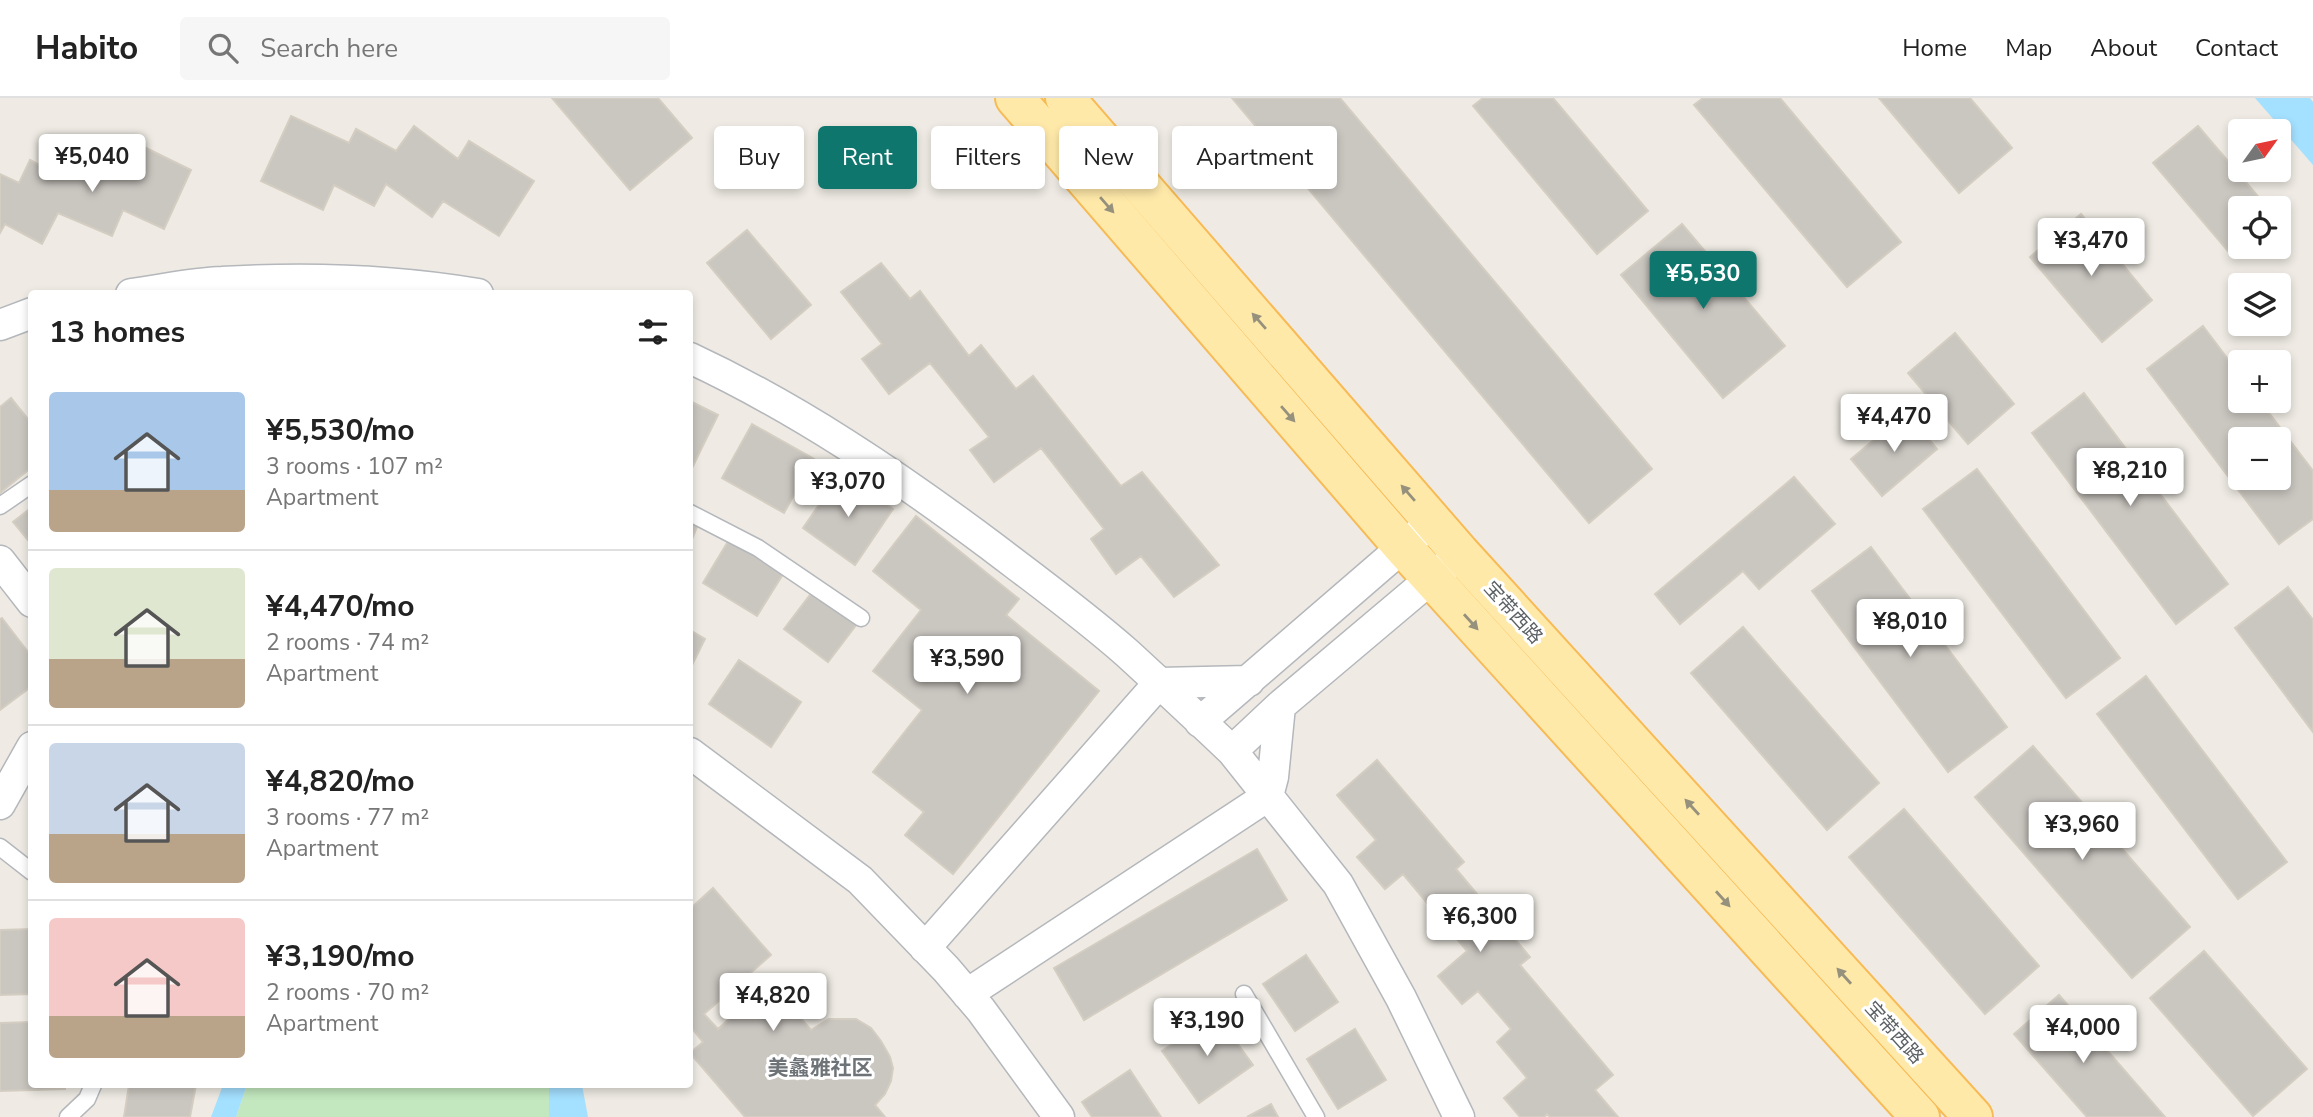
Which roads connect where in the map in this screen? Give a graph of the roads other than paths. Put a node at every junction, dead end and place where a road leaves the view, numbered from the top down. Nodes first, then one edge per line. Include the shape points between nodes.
1 (1014, 98) edge
2 (1065, 98) edge
3 (161, 290) edge
4 (453, 290) edge
5 (28, 314) edge
6 (0, 325) edge
7 (693, 359) edge
8 (28, 487) edge
9 (0, 506) edge
10 (693, 515) edge
11 (1432, 521) junction
12 (1403, 547) junction
13 (1460, 553) junction
14 (0, 561) edge
15 (1432, 578) junction
16 (28, 596) edge
17 (861, 618) dead end
18 (1249, 681) junction
19 (1159, 683) junction
20 (1280, 706) junction
21 (1200, 722) junction
22 (1231, 751) junction
23 (28, 754) edge
24 (693, 755) edge
25 (1268, 796) junction
26 (0, 804) edge
27 (0, 847) edge
28 (28, 869) edge
29 (925, 948) junction
30 (967, 993) junction
31 (1244, 994) dead end
32 (92, 1088) edge
33 (68, 1117) edge
34 (1059, 1117) edge
35 (1316, 1117) edge
36 (1459, 1117) edge
37 (1920, 1117) edge
38 (1973, 1117) edge

1 -> 12 main road, 宝带西路
11 -> 2 main road, 宝带西路
3 - 4 street via 220,282 308,281
5 - 6 street
7 - 19 street via 855,448 1036,579
8 - 9 lane
10 - 17 lane via 758,548
11 - 12 street
11 - 13 main road, 宝带西路
12 - 15 main road, 宝带西路
12 - 18 street
13 - 15 street
38 -> 13 main road, 宝带西路
14 - 16 street
15 - 20 street
15 -> 37 main road, 宝带西路
18 - 19 street
18 - 21 street
19 - 21 street
19 - 29 street
20 - 22 street
20 - 25 street
21 - 22 street
22 - 25 street
23 - 26 street
24 - 29 street via 860,880
25 - 30 street
25 - 36 street via 1338,884
27 - 28 lane
29 - 30 street
30 - 34 street
31 - 35 lane
32 - 33 lane

